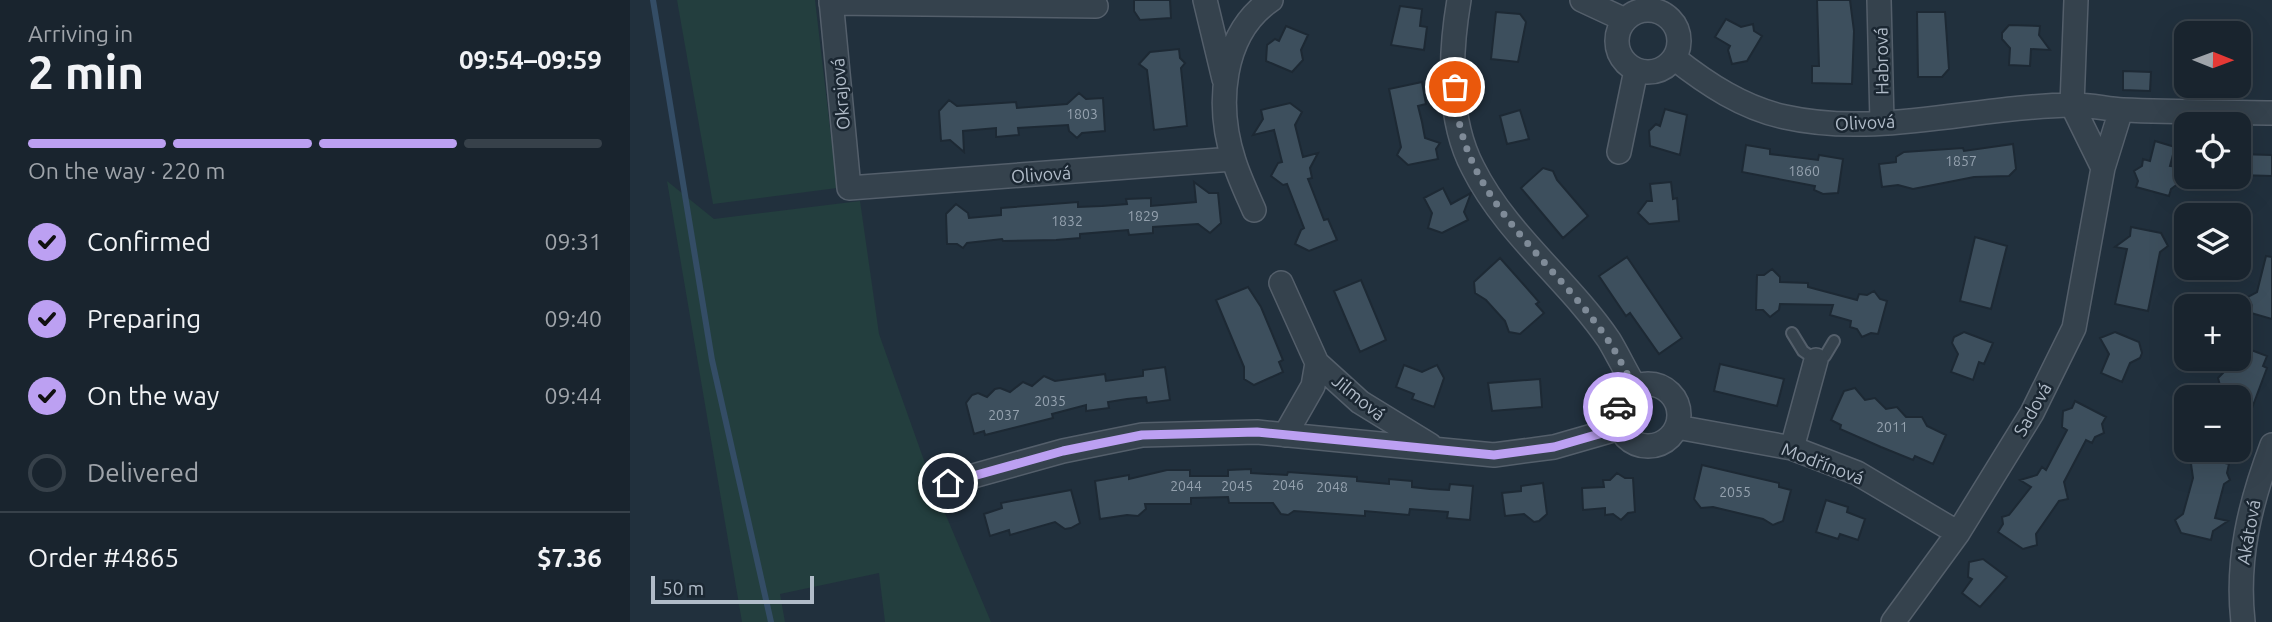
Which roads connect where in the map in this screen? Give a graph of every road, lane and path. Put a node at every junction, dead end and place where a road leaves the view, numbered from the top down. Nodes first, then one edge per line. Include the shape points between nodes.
1 (1205, 0) edge
2 (1272, 0) edge
3 (1459, 0) edge
4 (1582, 0) edge
5 (1879, 0) edge
6 (2076, 0) edge
7 (831, 2) edge
8 (1656, 5) edge
9 (1096, 6) dead end
10 (1625, 20) junction
11 (1674, 58) junction
12 (1636, 70) junction
13 (1224, 82) junction
14 (2072, 105) junction
15 (2121, 110) junction
16 (2272, 113) edge
17 (1882, 122) junction
18 (1619, 152) dead end
19 (1233, 159) junction
20 (2104, 168) junction
21 (849, 188) joint
22 (1254, 210) dead end
23 (1281, 283) dead end
24 (1792, 333) dead end
25 (1834, 341) dead end
26 (1816, 360) junction
27 (1317, 363) junction
28 (1634, 387) junction
29 (1677, 427) junction
30 (1620, 428) junction
31 (1284, 435) junction
32 (2272, 445) edge
33 (1792, 448) junction
34 (1438, 450) junction
35 (948, 483) dead end
36 (1958, 533) junction
37 (1893, 622) edge
38 (2242, 622) edge

1 - 13 street
2 - 13 street via 1256,10 1233,44
3 - 28 street via 1453,35 1455,113 1472,167 1512,226 1608,340
4 - 10 street
5 - 17 street, Habrová
6 - 14 street
7 - 9 street
7 - 21 street, Okrajová
8 - 10 street
8 - 11 street via 1677,30
10 - 12 street via 1617,48
11 - 12 street via 1657,71
11 - 17 street, Olivová via 1708,85 1783,117 1826,124
12 - 18 street
13 - 19 street
14 - 15 street, Olivová
14 - 17 street, Olivová
14 - 20 street
15 - 16 street, Olivová
15 - 20 street, Sadová
19 - 21 street, Olivová
19 - 22 street
20 - 36 street, Sadová via 2074,328 2032,413
23 - 27 street, Jilmová
24 - 26 lane via 1803,351
25 - 26 lane via 1825,356
26 - 33 street
27 - 31 street, Jilmová via 1313,386
27 - 34 street, Jilmová via 1360,402
28 - 29 street via 1655,385 1673,397
28 - 30 street via 1620,400
29 - 30 street via 1663,443 1643,446 1625,437
29 - 33 street, Modřínová
30 - 34 street via 1554,447 1494,455
31 - 34 street
31 - 35 street via 1142,435
32 - 38 street, Akátová via 2247,524
33 - 36 street, Modřínová via 1857,473
36 - 37 street, Sadová

